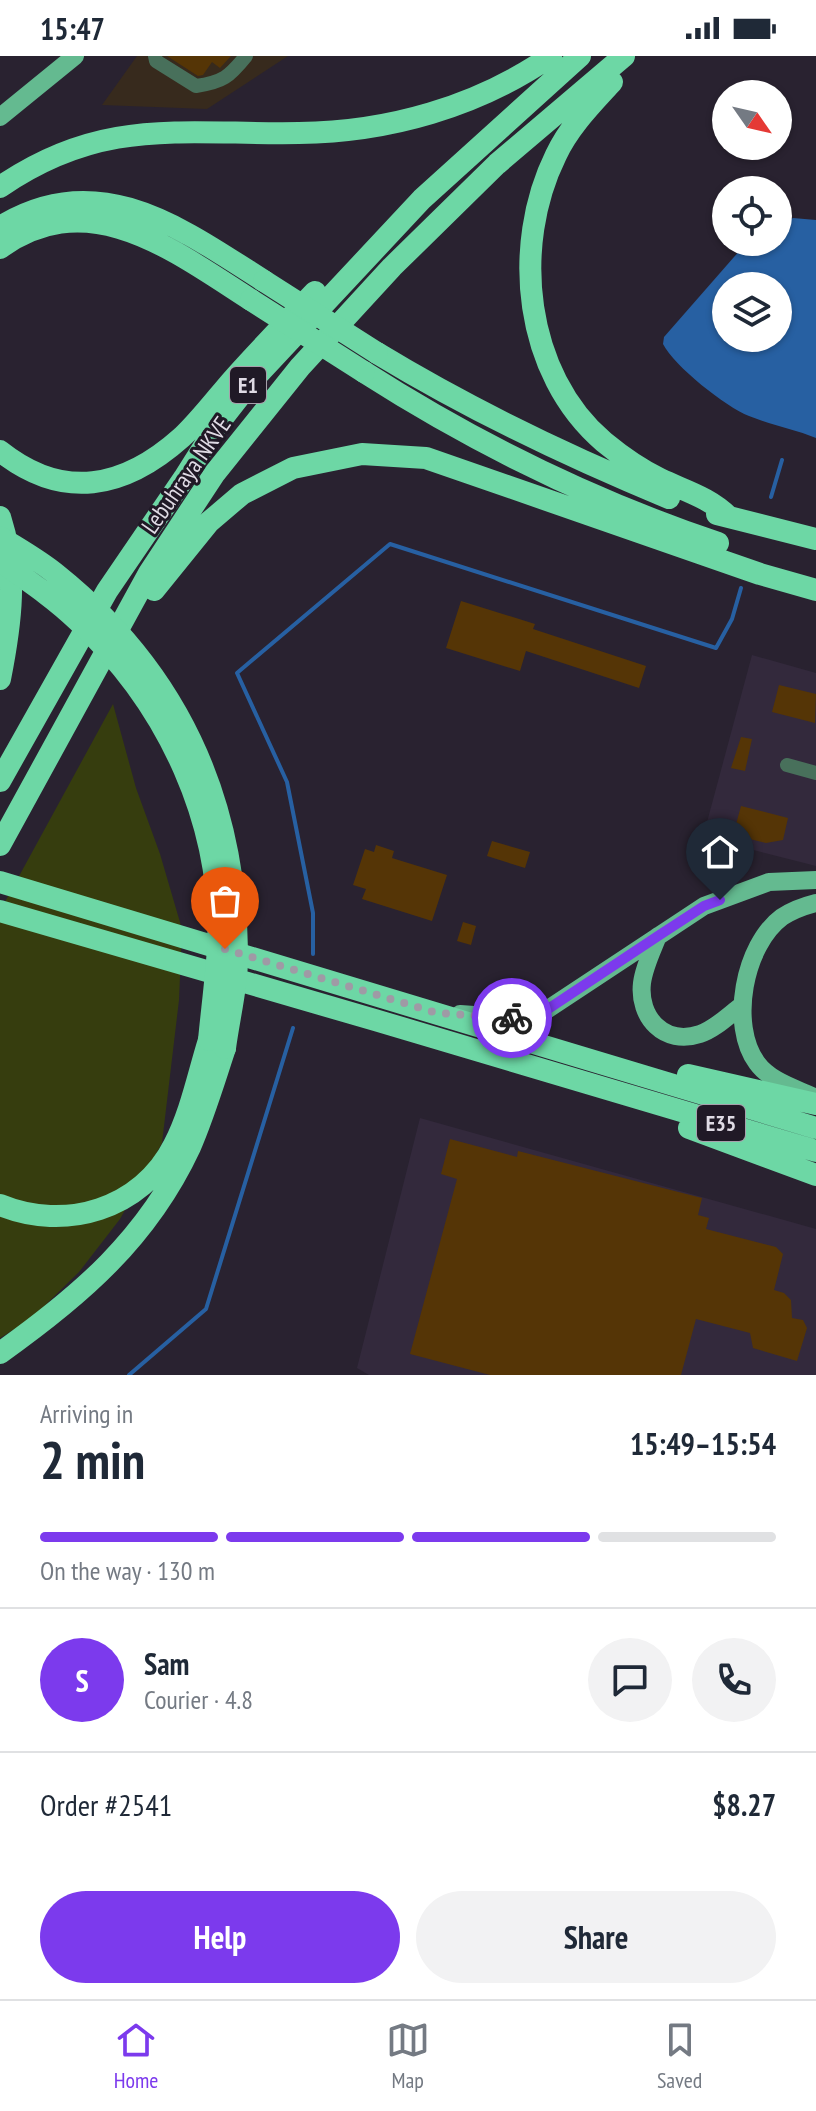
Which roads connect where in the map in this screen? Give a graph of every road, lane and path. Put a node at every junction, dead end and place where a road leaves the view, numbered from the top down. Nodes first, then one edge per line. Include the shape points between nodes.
1 (75, 56) edge
2 (155, 56) edge
3 (246, 56) edge
4 (551, 56) edge
5 (580, 56) edge
6 (624, 56) edge
7 (634, 56) edge
8 (21, 101) junction
9 (0, 102) edge
10 (0, 117) edge
11 (0, 187) edge
12 (422, 199) junction
13 (50, 205) junction
14 (0, 211) edge
15 (0, 227) edge
16 (0, 248) edge
17 (0, 451) edge
18 (0, 517) edge
19 (729, 517) junction
20 (0, 537) edge
21 (816, 539) edge
22 (0, 561) edge
23 (760, 574) junction
24 (816, 590) edge
25 (0, 679) edge
26 (75, 705) junction
27 (787, 765) dead end
28 (816, 773) edge
29 (0, 781) edge
30 (1, 845) edge
31 (816, 880) edge
32 (0, 882) edge
33 (816, 903) edge
34 (0, 911) edge
35 (658, 936) junction
36 (741, 1006) junction
37 (437, 1013) junction
38 (217, 1044) junction
39 (643, 1076) junction
40 (625, 1095) junction
41 (816, 1101) edge
42 (816, 1128) edge
43 (816, 1151) edge
44 (816, 1175) edge
45 (0, 1205) edge
46 (0, 1353) edge

1 - 8 main road
2 - 3 street via 196,86 229,77
4 - 11 highway via 485,93 410,119 313,132 139,133 70,149
5 - 12 highway, Lebuhraya NKVE / E1
6 - 26 highway, Lebuhraya NKVE / E1 via 497,164 300,367 206,485
7 - 19 highway via 573,126 545,180 532,235 530,288 537,332 556,380 591,429 644,470 699,495
8 - 9 street
8 - 10 main road
12 - 17 highway via 338,269 184,435 155,459 117,477 74,483 32,473
12 - 29 highway, Lebuhraya NKVE / E1 via 218,424 94,612
13 - 14 highway via 30,201
13 - 15 highway
13 - 19 highway, bridge via 92,201 155,216 443,394 535,441
16 - 23 highway, bridge via 47,223 73,221 100,224 169,247 427,412 532,467 726,546
18 - 25 highway via 13,590
19 - 21 highway
20 - 38 highway, bridge via 54,572 135,650 192,740 229,854 237,954
22 - 38 highway, bridge via 79,621 121,666 182,761 214,868
23 - 24 highway
23 - 26 highway via 426,458 340,456 266,480 209,522 166,573
26 - 30 highway, Lebuhraya NKVE / E1
27 - 28 street
31 - 35 main road via 769,882 736,893 704,906
32 - 37 highway, E35
33 - 36 main road via 781,918 764,938
34 - 40 highway, E35
35 - 36 main road via 642,984 644,1012 651,1022 688,1036 713,1027
35 - 37 main road via 542,1013 517,1018
36 - 41 main road via 742,1028 758,1064
37 - 39 highway, E35
38 - 45 highway via 172,1149 131,1195 71,1216 24,1213
38 - 46 highway via 189,1147 148,1219 104,1271
39 - 41 highway via 685,1074
39 - 42 highway, E35
40 - 43 highway, E35
40 - 44 highway via 655,1116

